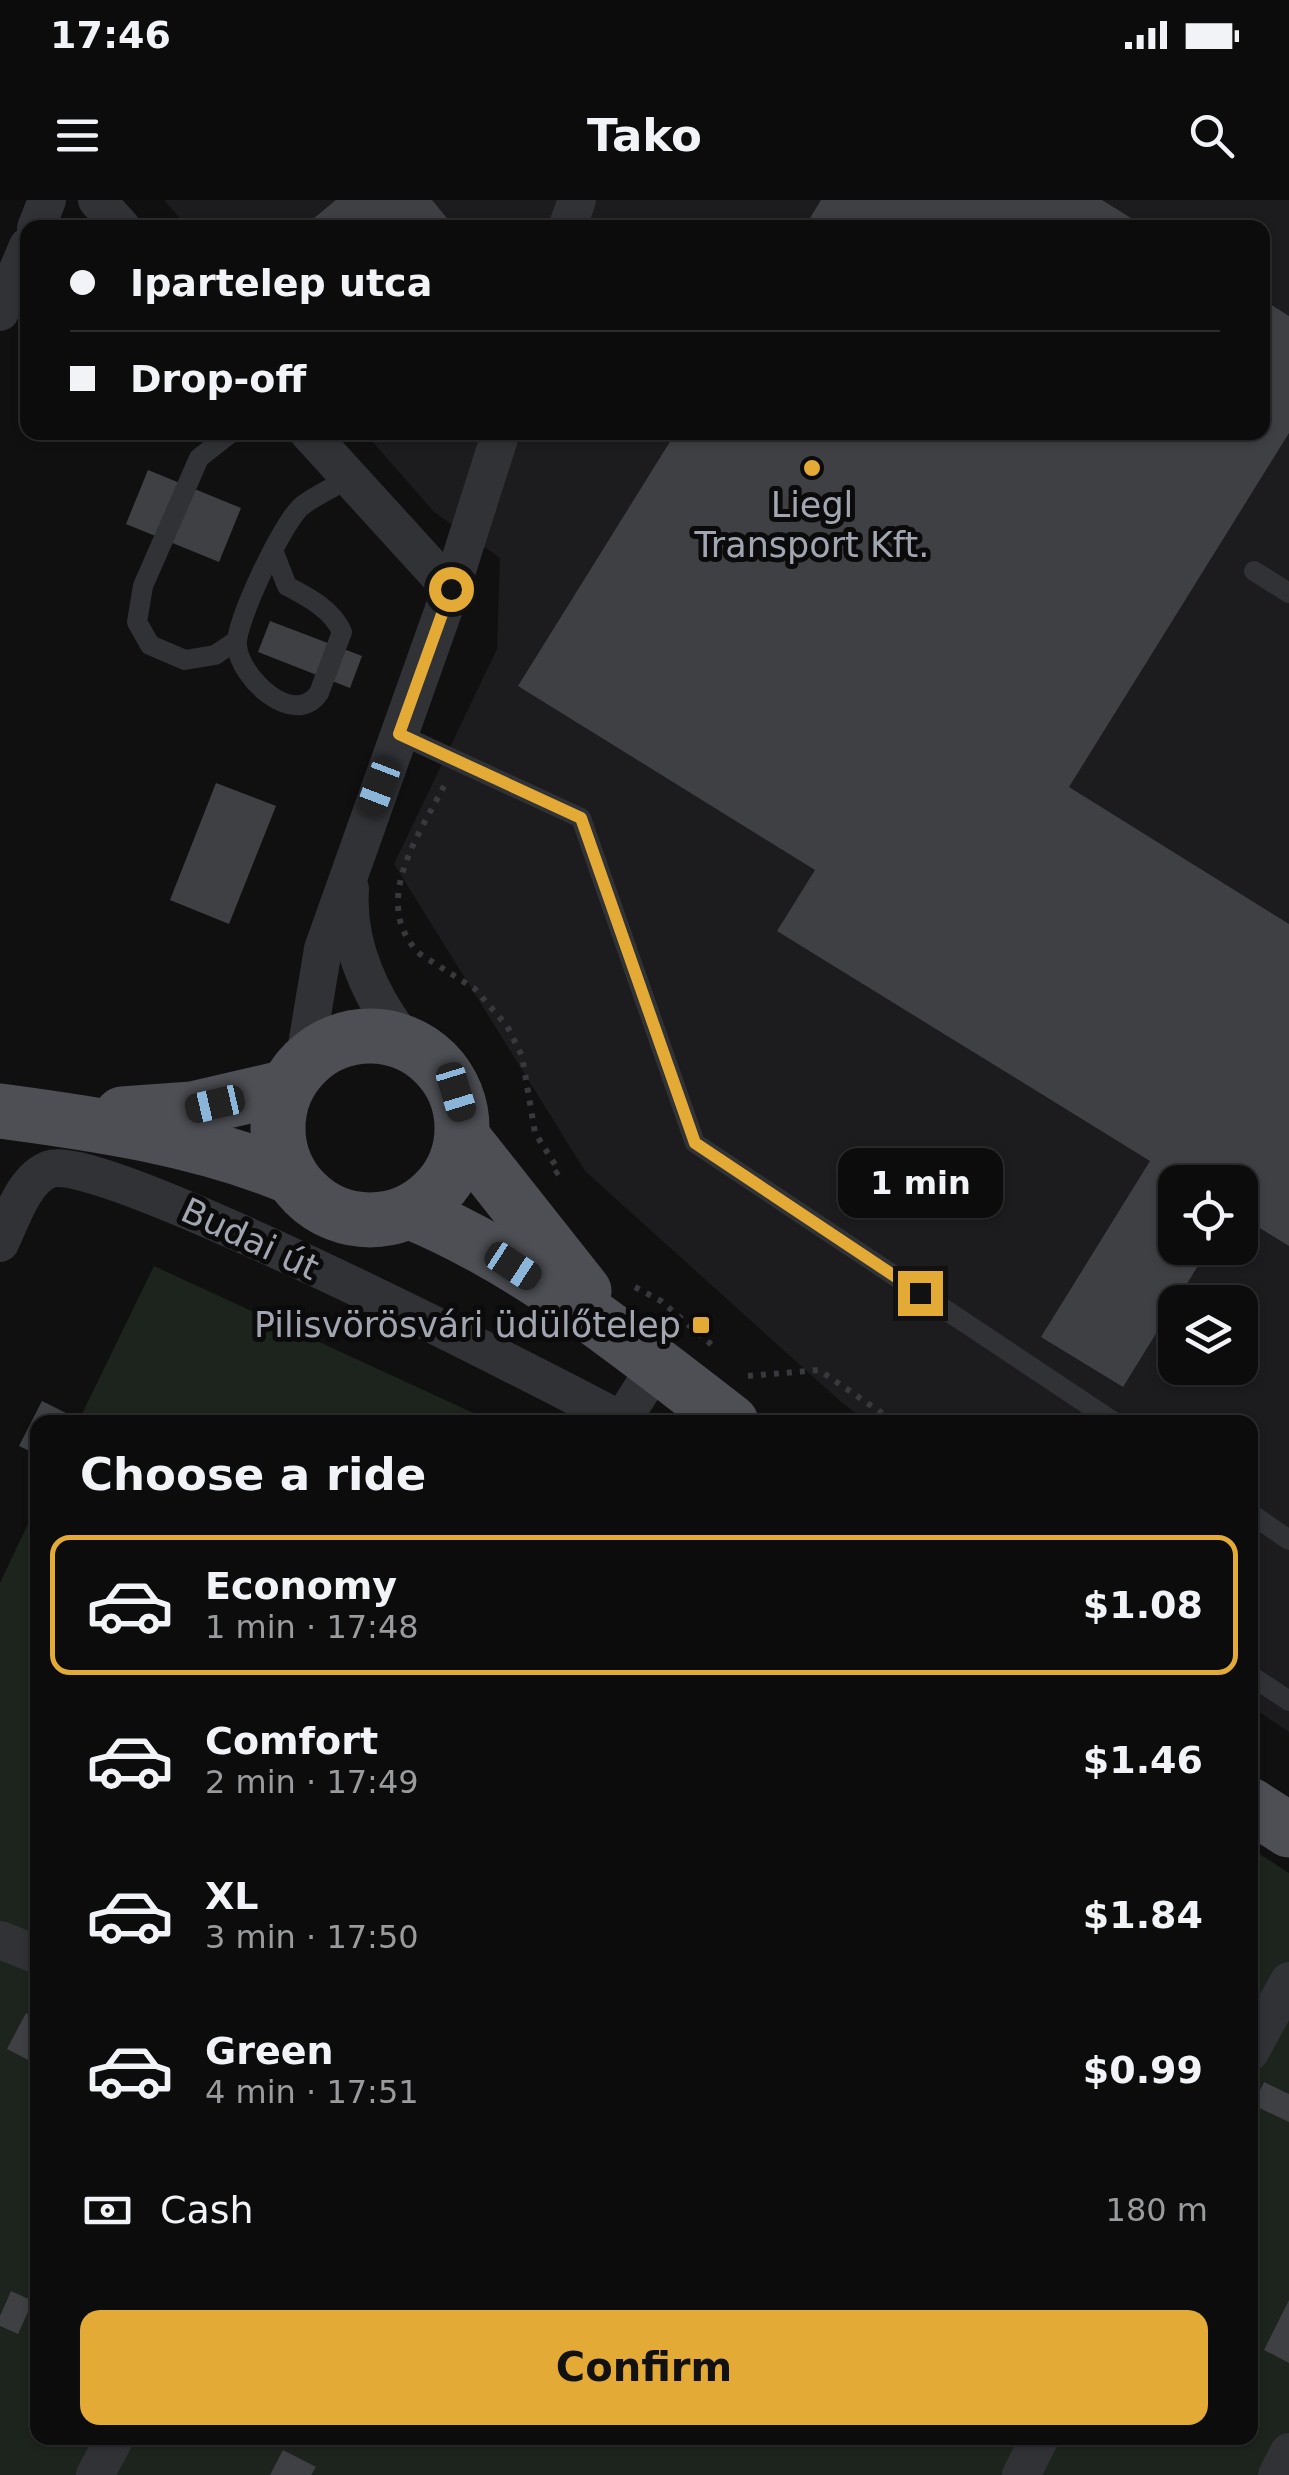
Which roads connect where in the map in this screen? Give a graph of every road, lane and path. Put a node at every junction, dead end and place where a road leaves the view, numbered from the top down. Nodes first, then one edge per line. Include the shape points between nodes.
1 (97, 200) edge
2 (115, 220) edge
3 (20, 265) edge
4 (0, 312) edge
5 (222, 440) edge
6 (315, 440) edge
7 (498, 440) edge
8 (348, 478) junction
9 (273, 550) junction
10 (1254, 572) dead end
11 (451, 589) junction
12 (1289, 593) edge
13 (236, 641) junction
14 (399, 734) junction
15 (456, 760) junction
16 (353, 862) junction
17 (407, 1042) junction
18 (295, 1075) junction
19 (0, 1111) edge
20 (65, 1118) junction
21 (463, 1138) junction
22 (559, 1171) dead end
23 (291, 1177) junction
24 (410, 1212) junction
25 (0, 1243) edge
26 (618, 1279) dead end
27 (719, 1351) dead end
28 (641, 1352) junction
29 (734, 1364) dead end
30 (608, 1415) edge
31 (624, 1415) edge
32 (722, 1415) edge
33 (885, 1415) edge
34 (1103, 1415) edge
35 (1258, 1519) edge
36 (1289, 1540) edge
37 (1258, 1680) edge
38 (1289, 1700) edge
39 (1258, 1810) edge
40 (1289, 1830) edge
41 (0, 1940) edge
42 (30, 1953) edge
43 (1289, 1981) edge
44 (1258, 2037) edge
45 (111, 2445) edge
46 (1036, 2445) edge
47 (1289, 2452) edge
48 (95, 2475) edge
49 (1021, 2475) edge
50 (1277, 2475) edge

1 - 2 street
3 - 4 street
5 - 13 lane via 199,458 143,586 137,622 150,645 185,660 215,656
6 - 8 street
7 - 11 street
8 - 9 lane via 302,506
8 - 11 street
9 - 13 lane
9 - 13 lane via 286,586 338,621 342,632 314,701 297,704 261,691 241,666
10 - 12 lane
11 - 14 street
14 - 15 lane
14 - 16 street
15 - 22 path via 401,872 402,924 412,947 475,989 507,1026 522,1056 535,1133
15 - 34 lane via 581,818 695,1143
16 - 17 street via 350,896 361,967
16 - 18 street via 323,949
17 - 18 main road via 352,1037 322,1049
17 - 21 main road via 444,1071 463,1115
18 - 20 main road via 192,1109
18 - 23 main road via 280,1104 278,1142
19 - 20 main road
20 - 23 main road via 214,1150
21 - 24 main road via 436,1194
21 - 28 main road via 539,1238
23 - 24 main road via 314,1202 344,1217 378,1220
24 - 28 main road via 480,1246
25 - 30 street, Budai út via 31,1180 51,1168 76,1168 274,1248
26 - 27 path via 662,1300
28 - 31 street
28 - 32 main road
29 - 33 path via 748,1376 820,1370
35 - 36 lane
37 - 38 lane
39 - 40 main road
41 - 42 street
43 - 44 street
45 - 48 street
46 - 49 street
47 - 50 street

